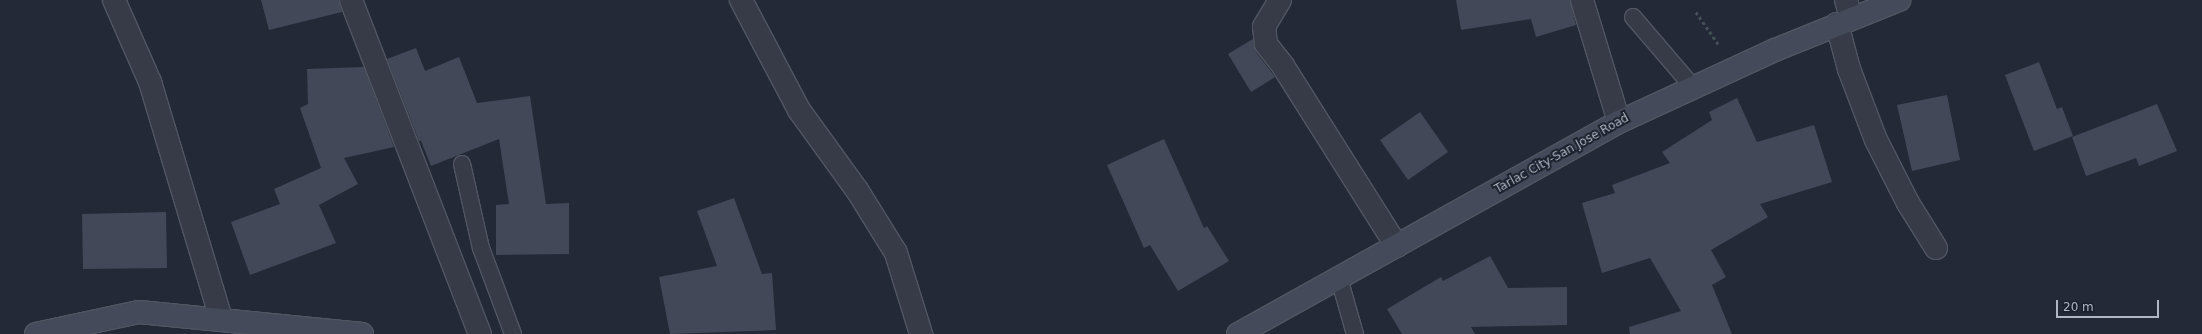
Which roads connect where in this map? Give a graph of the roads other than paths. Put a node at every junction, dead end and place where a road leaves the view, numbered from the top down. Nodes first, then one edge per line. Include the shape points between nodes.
1 (114, 0) edge
2 (351, 0) edge
3 (741, 0) edge
4 (1280, 0) edge
5 (1582, 0) edge
6 (1899, 0) edge
7 (1845, 14) edge
8 (1633, 17) dead end
9 (1693, 87) junction
10 (1620, 122) junction
11 (462, 164) dead end
12 (1397, 246) junction
13 (1936, 248) dead end
14 (1339, 278) junction
15 (221, 319) junction
16 (36, 334) edge
17 (362, 334) edge
18 (480, 334) edge
19 (513, 334) edge
20 (921, 334) edge
21 (1238, 334) edge
22 (1355, 334) edge

1 - 15 street via 150,82
2 - 18 street
3 - 20 street via 799,110 857,190 896,253
4 - 12 street via 1264,27 1266,44 1283,66
5 - 10 street
6 - 7 main road, Tarlac City-San Jose Road
7 - 9 main road, Tarlac City-San Jose Road
7 - 13 street via 1849,69 1876,140 1908,203
8 - 9 lane
9 - 10 main road, Tarlac City-San Jose Road
10 - 12 main road, Tarlac City-San Jose Road
11 - 19 lane via 481,248
12 - 14 main road, Tarlac City-San Jose Road
14 - 21 main road, Tarlac City-San Jose Road
14 - 22 lane
15 - 16 main road via 139,312
15 - 17 main road

